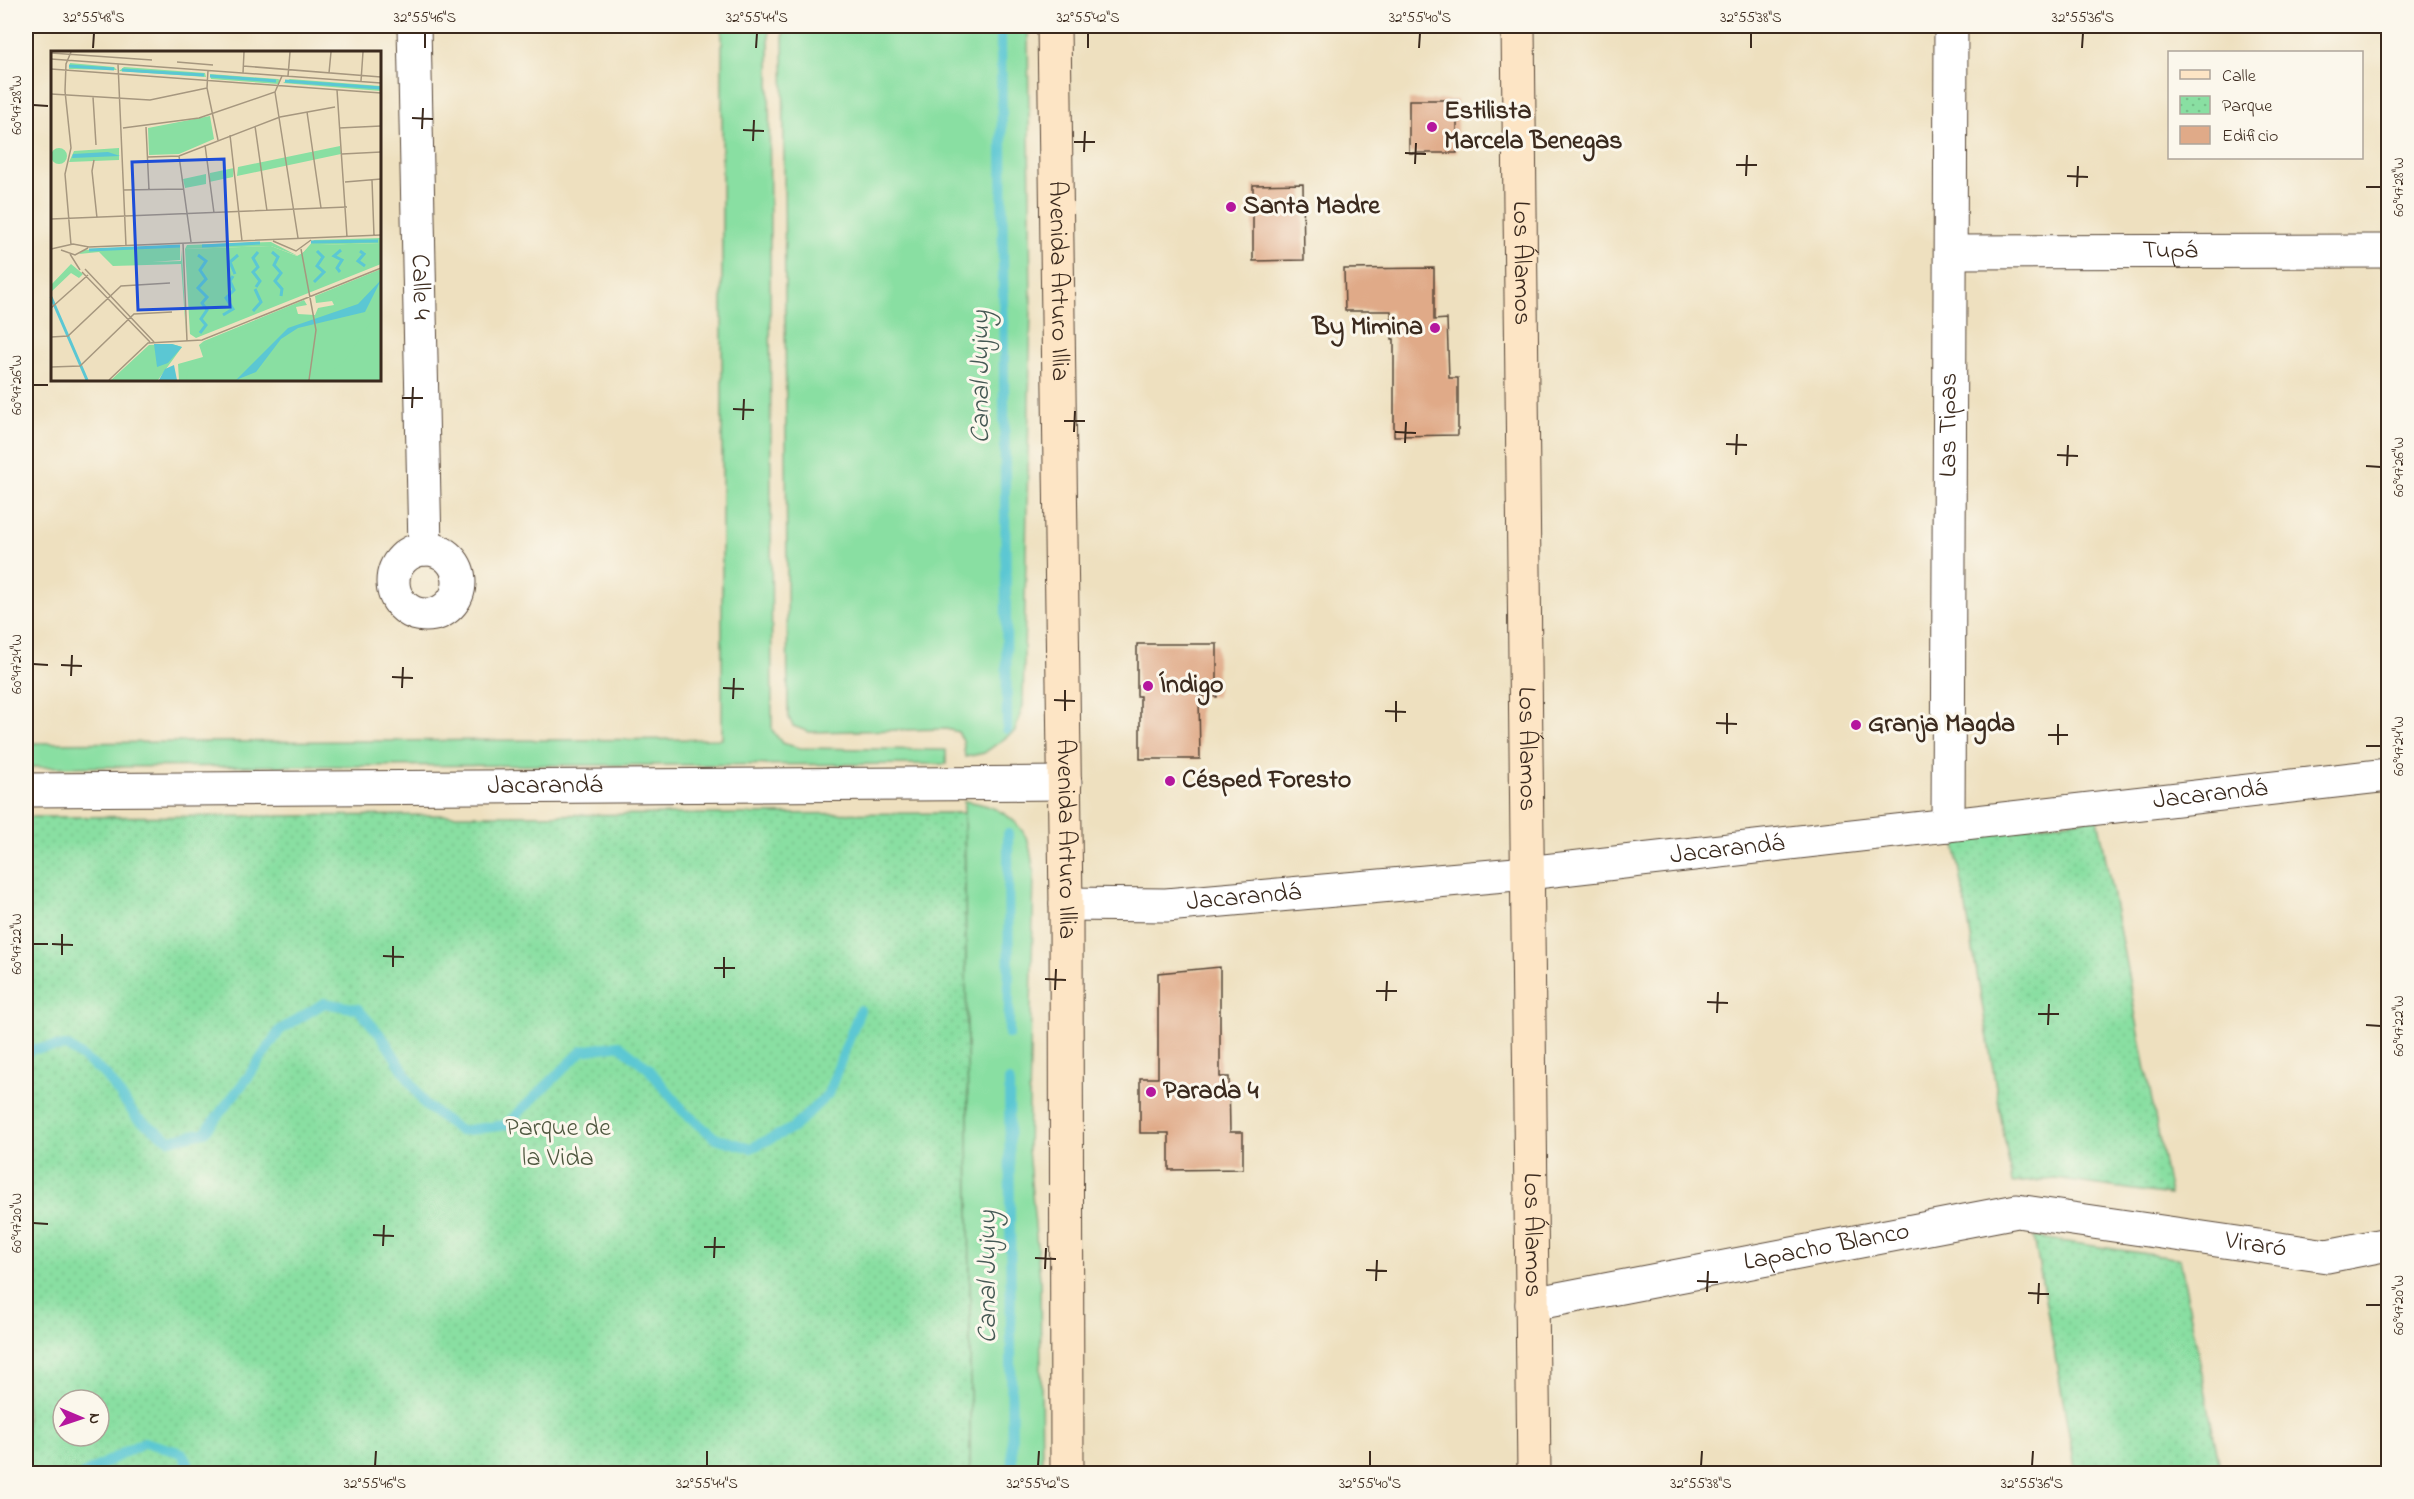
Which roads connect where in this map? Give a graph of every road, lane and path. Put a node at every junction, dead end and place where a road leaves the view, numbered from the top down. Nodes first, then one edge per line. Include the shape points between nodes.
1 (414, 26) edge
2 (1054, 26) edge
3 (1518, 26) edge
4 (1952, 26) edge
5 (2388, 251) edge
6 (1951, 252) junction
7 (425, 549) dead end
8 (2388, 775) edge
9 (1065, 783) junction
10 (26, 790) edge
11 (1948, 825) junction
12 (1527, 873) junction
13 (1066, 904) junction
14 (2121, 1226) joint
15 (2388, 1244) edge
16 (1532, 1304) junction
17 (1067, 1473) edge
18 (1534, 1473) edge

1 - 7 street, Calle 4
2 - 9 main road, Avenida Arturo Illia
3 - 12 main road, Los Álamos
4 - 6 street, Las Tipas
5 - 6 street, Tupá
6 - 11 street, Las Tipas
8 - 11 street, Jacarandá
9 - 10 street, Jacarandá
9 - 13 main road, Avenida Arturo Illia
11 - 12 street, Jacarandá
12 - 13 street, Jacarandá via 1166,905
12 - 16 main road, Los Álamos
13 - 17 main road, Avenida Arturo Illia
14 - 15 street, Viraró via 2326,1256
14 - 16 street, Lapacho Blanco via 2017,1211
16 - 18 main road, Los Álamos

